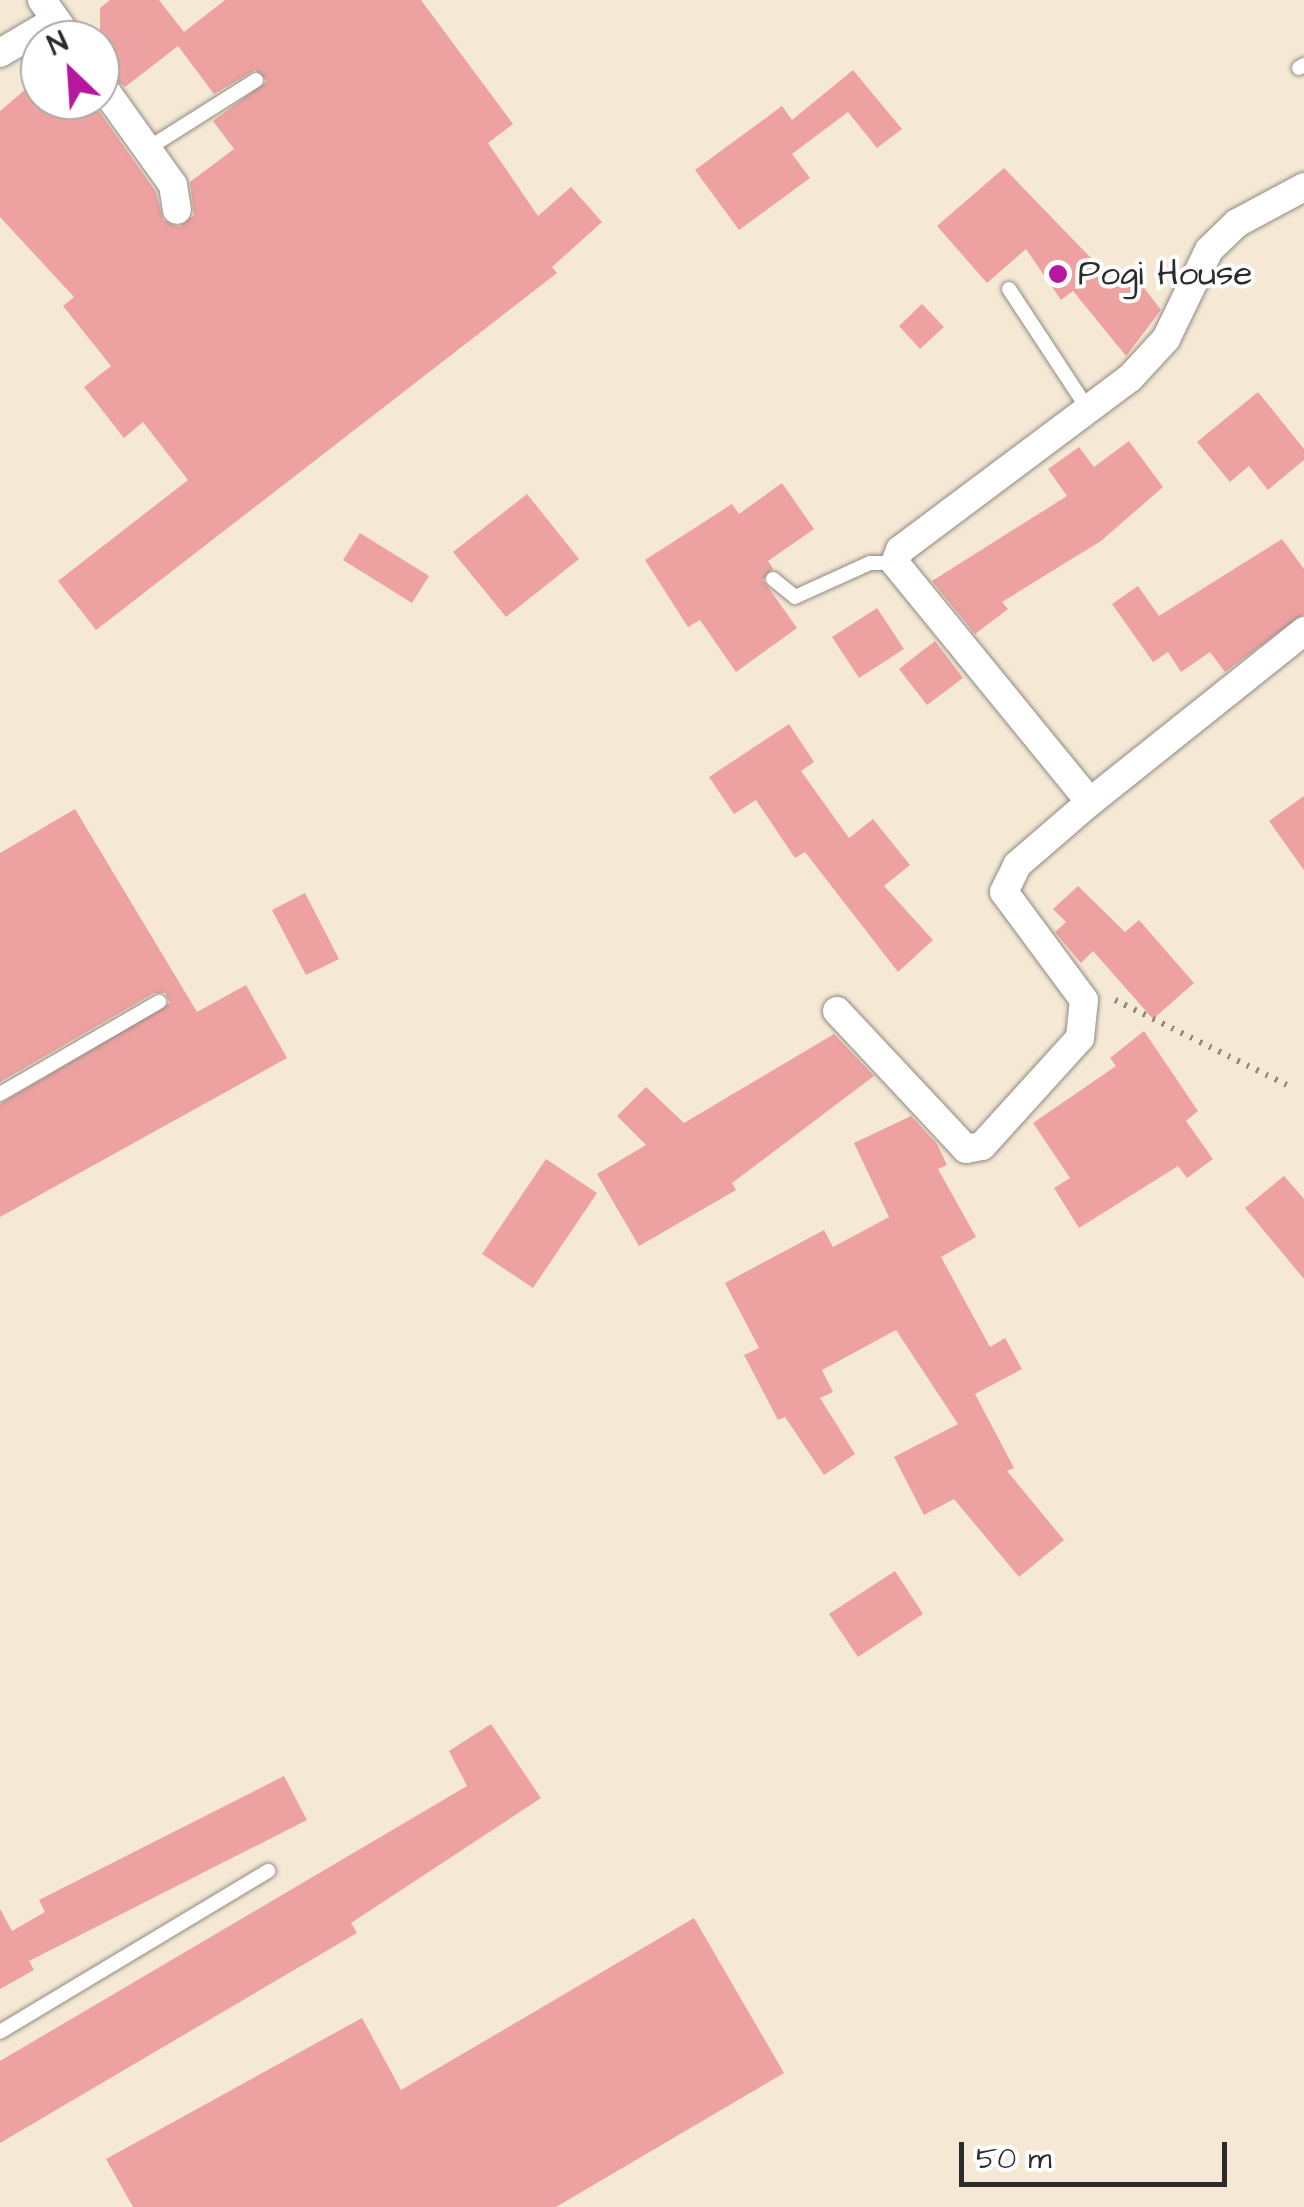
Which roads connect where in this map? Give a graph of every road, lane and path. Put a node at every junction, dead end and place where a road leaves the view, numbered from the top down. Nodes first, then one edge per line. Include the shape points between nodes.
1 (256, 80) dead end
2 (120, 111) edge
3 (147, 149) junction
4 (1304, 188) edge
5 (177, 210) dead end
6 (1009, 289) dead end
7 (1089, 411) junction
8 (895, 563) junction
9 (772, 579) dead end
10 (1304, 631) edge
11 (1090, 802) junction
12 (1084, 1000) junction
13 (159, 1002) dead end
14 (837, 1010) dead end
15 (1293, 1088) dead end
16 (0, 1094) edge
17 (268, 1870) dead end
18 (0, 2032) edge

1 - 3 lane
2 - 3 street
3 - 5 street via 173,185
4 - 7 street via 1222,236 1166,339
6 - 7 lane
7 - 8 street via 900,550
8 - 9 lane via 870,563 796,597
8 - 11 street
10 - 11 street
11 - 12 street via 1017,865 1004,892
12 - 14 street via 1080,1038 982,1146 966,1149
12 - 15 path via 1134,1007
13 - 16 lane
17 - 18 lane

